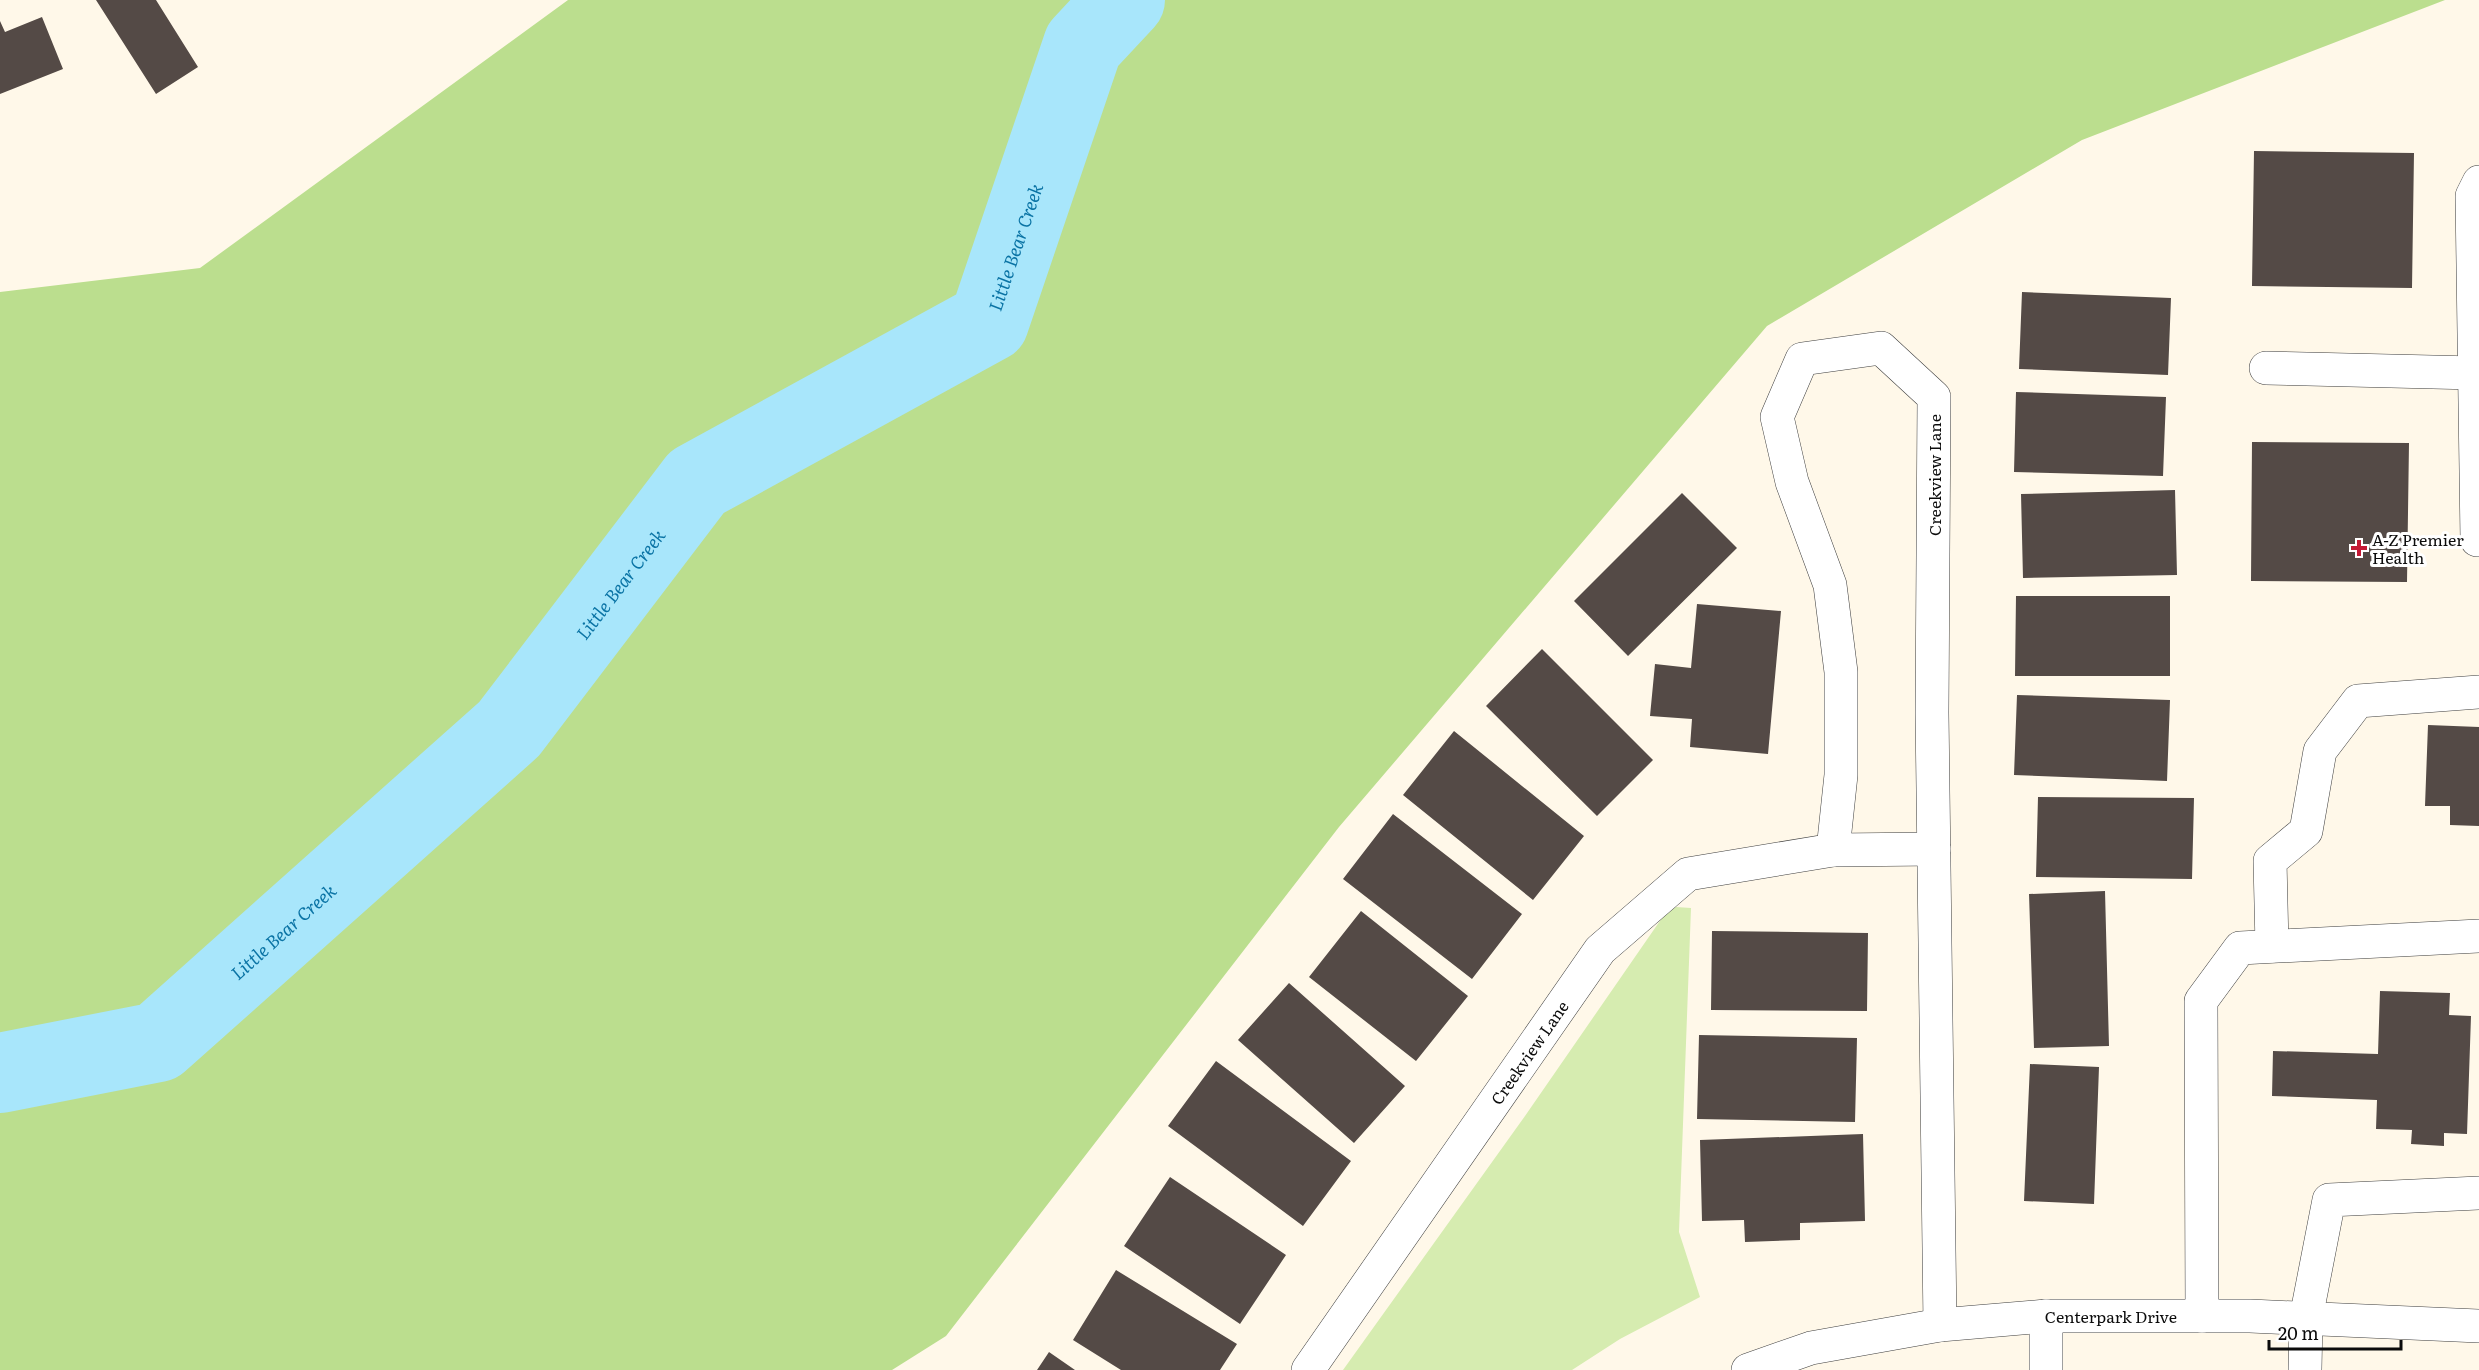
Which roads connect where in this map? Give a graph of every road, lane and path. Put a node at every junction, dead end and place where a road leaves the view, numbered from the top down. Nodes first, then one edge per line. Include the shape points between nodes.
1 (2479, 182) edge
2 (2266, 368) dead end
3 (2475, 373) junction
4 (2477, 540) dead end
5 (2479, 692) edge
6 (1934, 849) junction
7 (1833, 850) junction
8 (2479, 936) edge
9 (2272, 946) junction
10 (2479, 1193) edge
11 (2046, 1316) junction
12 (2202, 1316) junction
13 (2306, 1318) junction
14 (1940, 1325) junction
15 (2479, 1326) edge
16 (1308, 1370) edge
17 (1748, 1370) edge
18 (2046, 1370) edge
19 (2305, 1370) edge

1 - 3 street via 2472,196
2 - 3 street
3 - 4 street
5 - 9 street via 2358,701 2320,751 2306,831 2270,861
6 - 7 street, Creekview Lane
6 - 7 street, Creekview Lane via 1934,397 1881,348 1802,359 1777,417 1792,482 1830,585 1841,672 1841,775
6 - 14 street, Creekview Lane
7 - 16 street, Creekview Lane via 1688,874 1600,950
8 - 9 street
9 - 12 street via 2240,948 2201,1001
10 - 13 street via 2329,1200
11 - 12 street, Centerpark Drive
11 - 14 street, Centerpark Drive
11 - 18 street
12 - 13 street, Centerpark Drive
13 - 15 street, Centerpark Drive
13 - 19 street
14 - 17 street, Centerpark Drive via 1811,1348

